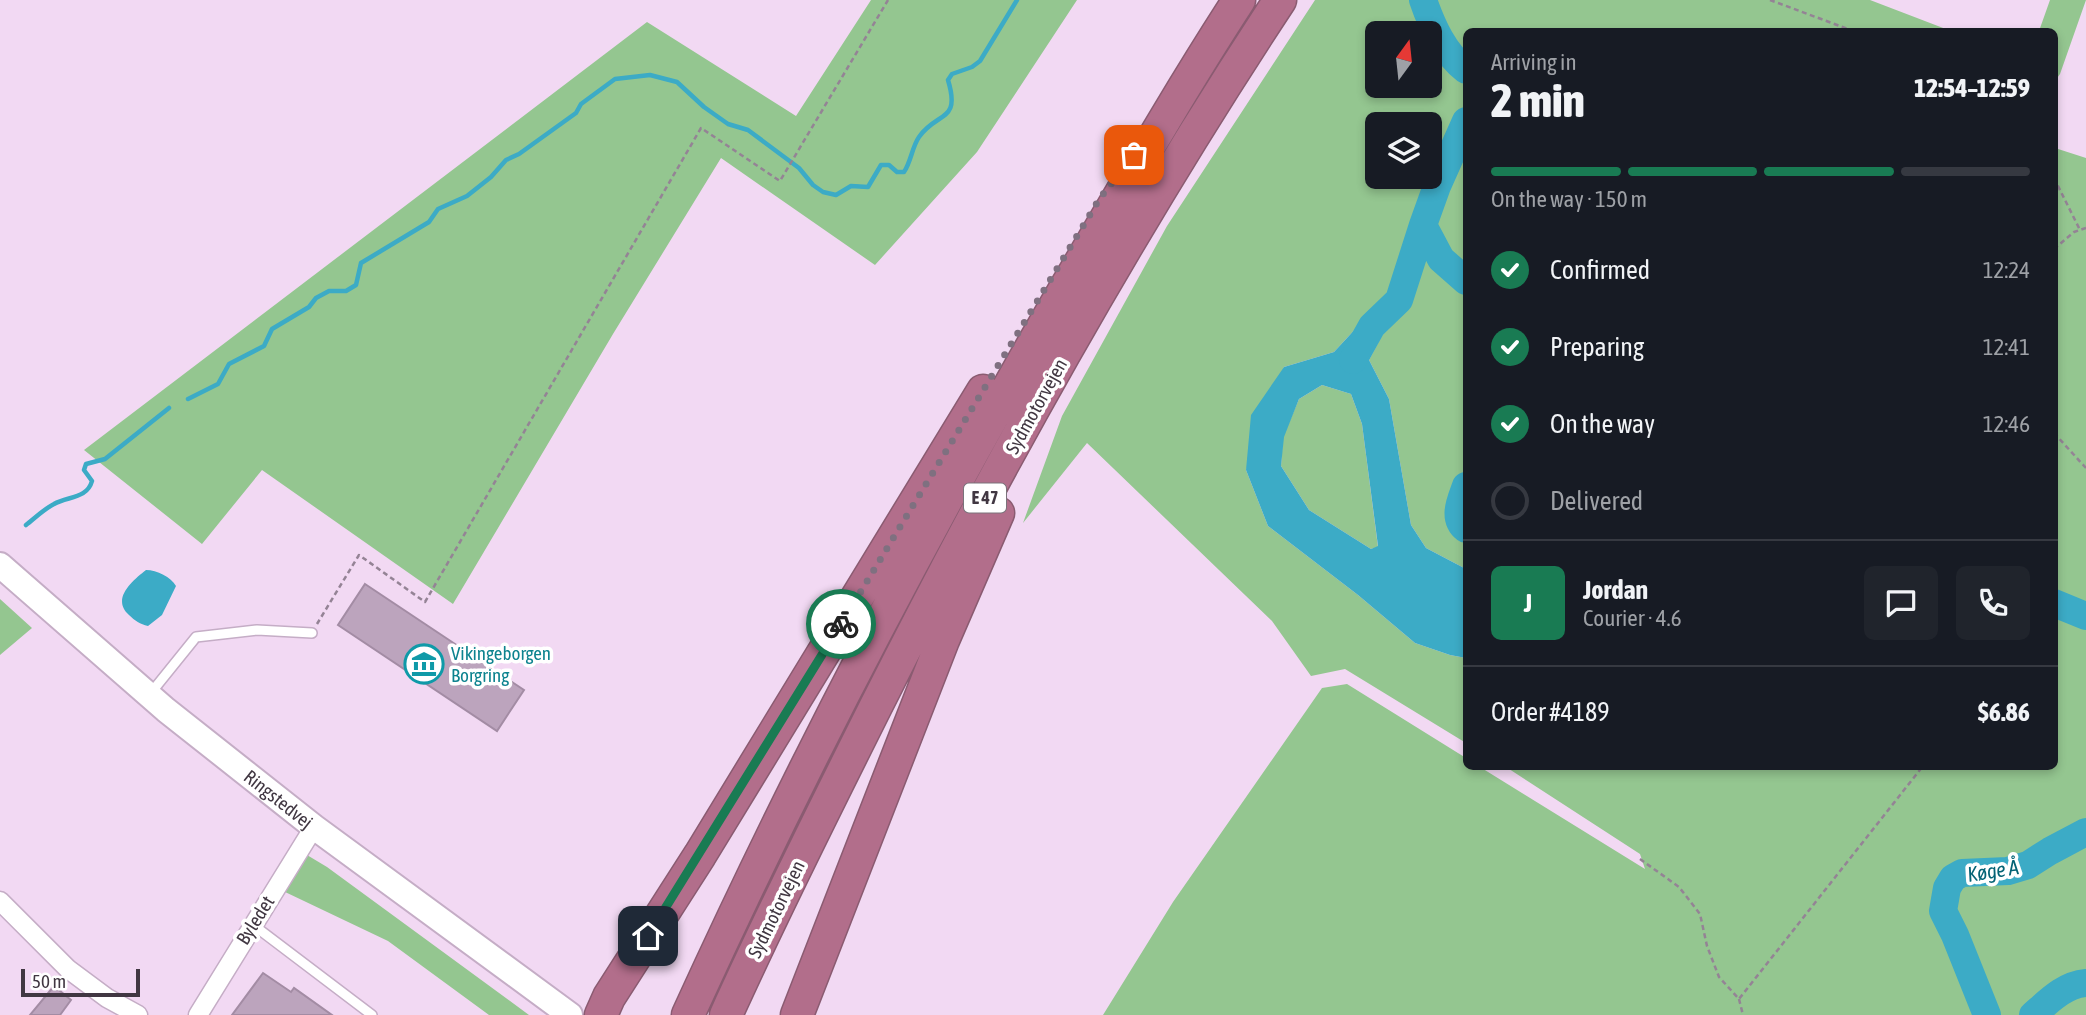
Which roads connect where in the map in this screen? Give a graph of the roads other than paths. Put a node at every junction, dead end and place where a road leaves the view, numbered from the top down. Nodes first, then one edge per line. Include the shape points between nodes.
1 (1239, 0) edge
2 (1280, 0) edge
3 (1167, 113) junction
4 (1185, 150) junction
5 (0, 565) edge
6 (312, 633) road end
7 (149, 695) junction
8 (314, 827) junction
9 (0, 901) edge
10 (252, 924) junction
11 (138, 1015) edge
12 (198, 1015) edge
13 (372, 1015) edge
14 (570, 1015) edge
15 (601, 1015) edge
16 (688, 1015) edge
17 (726, 1015) edge
18 (797, 1015) edge

1 - 3 highway, Sydmotorvejen / E 47
2 - 4 highway, Sydmotorvejen / E 47
3 - 15 highway via 1100,198
3 - 16 highway, Sydmotorvejen / E 47 via 1004,394 879,624
4 - 17 highway, Sydmotorvejen / E 47 via 1032,410 918,623
4 - 18 highway via 1171,201 1052,405 1009,489 943,640
5 - 7 main road, Ringstedvej
6 - 7 lane via 257,630 196,637
7 - 8 main road, Ringstedvej
8 - 10 street, Byledet
8 - 14 main road, Ringstedvej
9 - 11 street via 68,969
10 - 12 street, Byledet
10 - 13 lane

